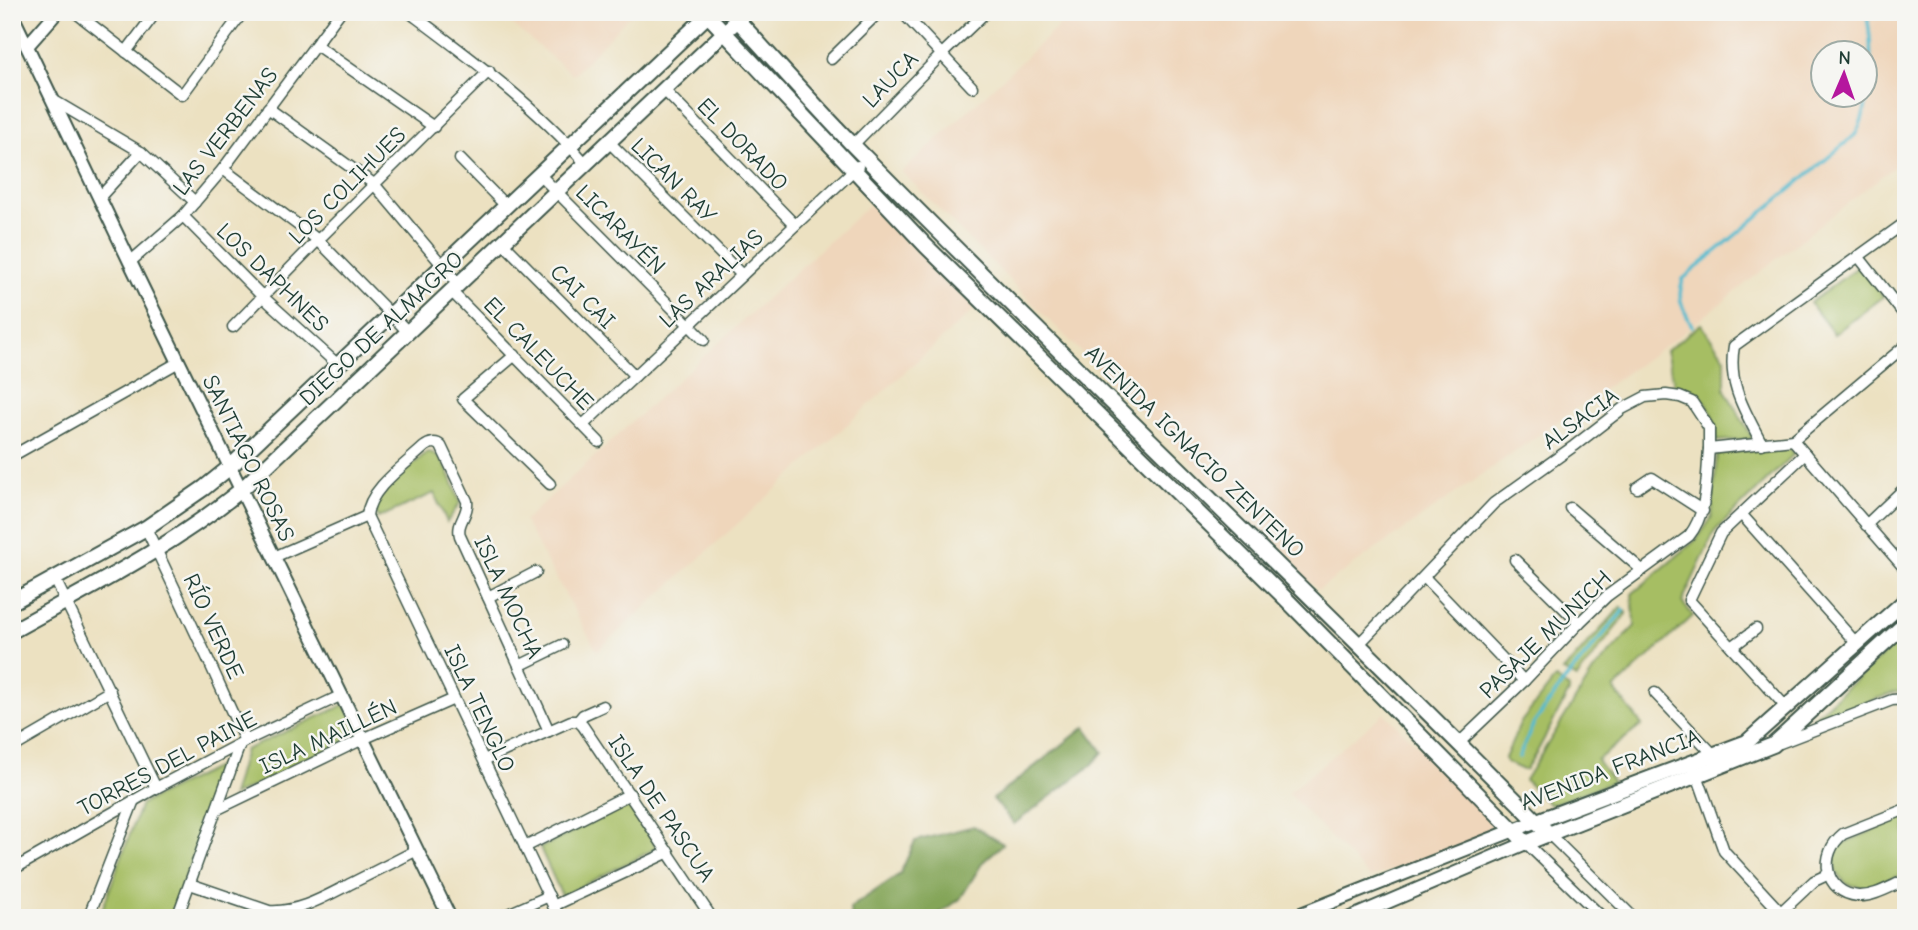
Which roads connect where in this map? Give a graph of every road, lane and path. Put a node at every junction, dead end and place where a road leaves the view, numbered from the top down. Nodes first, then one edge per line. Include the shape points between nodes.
1 (57, 12) edge
2 (75, 12) edge
3 (156, 12) edge
4 (243, 12) edge
5 (340, 12) edge
6 (410, 12) edge
7 (879, 12) edge
8 (902, 12) edge
9 (986, 12) edge
10 (708, 13) edge
11 (12, 15) edge
12 (738, 15) edge
13 (724, 33) junction
14 (316, 45) junction
15 (27, 46) junction
16 (126, 52) junction
17 (941, 55) junction
18 (831, 59) dead end
19 (489, 71) junction
20 (972, 87) dead end
21 (664, 90) junction
22 (53, 100) junction
23 (268, 108) junction
24 (434, 127) junction
25 (609, 142) junction
26 (853, 145) junction
27 (570, 146) junction
28 (141, 152) junction
29 (866, 158) junction
30 (460, 159) dead end
31 (586, 164) junction
32 (223, 169) junction
33 (853, 170) junction
34 (540, 175) junction
35 (374, 184) junction
36 (557, 192) junction
37 (99, 198) junction
38 (195, 202) junction
39 (506, 206) junction
40 (183, 216) junction
41 (1906, 222) edge
42 (795, 225) junction
43 (940, 233) junction
44 (318, 240) junction
45 (503, 243) junction
46 (926, 246) junction
47 (1858, 256) junction
48 (130, 262) junction
49 (443, 266) junction
50 (742, 275) junction
51 (455, 288) junction
52 (262, 296) junction
53 (392, 315) junction
54 (1906, 317) edge
55 (690, 325) junction
56 (233, 327) dead end
57 (409, 333) junction
58 (704, 340) dead end
59 (1906, 345) edge
60 (515, 355) junction
61 (179, 362) junction
62 (1072, 363) junction
63 (338, 365) junction
64 (635, 376) junction
65 (1060, 376) junction
66 (583, 425) junction
67 (1793, 440) junction
68 (599, 442) dead end
69 (1762, 444) junction
70 (1709, 449) junction
71 (1805, 454) junction
72 (12, 456) edge
73 (230, 467) junction
74 (550, 484) dead end
75 (1906, 487) edge
76 (1637, 488) dead end
77 (241, 490) junction
78 (1570, 508) dead end
79 (1703, 511) junction
80 (1742, 514) junction
81 (367, 516) junction
82 (1867, 525) junction
83 (146, 528) junction
84 (157, 550) junction
85 (274, 558) junction
86 (1515, 560) dead end
87 (1642, 570) junction
88 (1906, 570) edge
89 (536, 572) dead end
90 (1424, 577) junction
91 (55, 579) junction
92 (488, 597) junction
93 (1906, 600) edge
94 (67, 601) junction
95 (12, 603) edge
96 (1321, 607) junction
97 (1304, 617) junction
98 (1579, 622) junction
99 (1906, 623) edge
100 (1756, 629) dead end
101 (12, 631) edge
102 (1359, 644) junction
103 (1857, 644) junction
104 (562, 645) dead end
105 (1732, 647) junction
106 (519, 666) junction
107 (1824, 673) junction
108 (1524, 681) junction
109 (1838, 686) junction
110 (110, 691) junction
111 (1655, 693) dead end
112 (342, 695) junction
113 (454, 698) junction
114 (1906, 699) edge
115 (603, 706) dead end
116 (1786, 707) junction
117 (578, 721) junction
118 (550, 731) junction
119 (363, 739) junction
120 (243, 743) junction
121 (1459, 743) junction
122 (1773, 746) junction
123 (12, 748) edge
124 (1713, 754) junction
125 (484, 760) junction
126 (1694, 769) junction
127 (156, 788) junction
128 (630, 794) junction
129 (134, 800) junction
130 (218, 809) junction
131 (1906, 809) edge
132 (1537, 821) junction
133 (1513, 830) junction
134 (1550, 835) junction
135 (1526, 843) junction
136 (525, 847) junction
137 (417, 850) junction
138 (669, 852) junction
139 (12, 870) edge
140 (1829, 874) junction
141 (1906, 880) edge
142 (190, 884) junction
143 (551, 901) junction
144 (1783, 915) edge
145 (88, 918) edge
146 (177, 918) edge
147 (450, 918) edge
148 (499, 918) edge
149 (559, 918) edge
150 (712, 918) edge
151 (1292, 918) edge
152 (1350, 918) edge
153 (1603, 918) edge
154 (1634, 918) edge

1 - 15 street
2 - 16 street
3 - 16 street
4 - 16 street via 183,96
5 - 14 street, LAS VERBENAS
6 - 19 street
7 - 18 street
8 - 17 street
9 - 17 street, LAUCA
10 - 13 main road, AVENIDA IGNACIO ZENTENO
10 - 27 main road, DIEGO DE ALMAGRO
11 - 15 street, SANTIAGO ROSAS
12 - 13 main road, DIEGO DE ALMAGRO
12 - 26 main road, AVENIDA IGNACIO ZENTENO
13 - 21 main road, DIEGO DE ALMAGRO
13 - 33 main road, AVENIDA IGNACIO ZENTENO
14 - 23 street, LAS VERBENAS
14 - 24 street
15 - 22 street, SANTIAGO ROSAS
17 - 20 street
17 - 26 street, LAUCA
19 - 24 street, LOS COLIHUES
19 - 27 street
21 - 25 main road, DIEGO DE ALMAGRO
21 - 42 street, EL DORADO
22 - 28 street
22 - 37 street, SANTIAGO ROSAS
23 - 32 street, LAS VERBENAS
23 - 35 street, EL CALEUCHE
24 - 35 street, LOS COLIHUES
25 - 31 main road, DIEGO DE ALMAGRO
25 - 50 street, LICAN RAY
26 - 29 main road, AVENIDA IGNACIO ZENTENO
27 - 31 street
27 - 34 main road, DIEGO DE ALMAGRO
28 - 37 street
28 - 38 street
29 - 33 street, LAS ARALIAS
29 - 43 main road, AVENIDA IGNACIO ZENTENO
30 - 39 street
31 - 36 main road, DIEGO DE ALMAGRO
32 - 38 street, LAS VERBENAS
32 - 44 street
33 - 42 street, LAS ARALIAS
33 - 46 main road, AVENIDA IGNACIO ZENTENO
34 - 36 street, LICARAYÉN
34 - 39 main road, DIEGO DE ALMAGRO
35 - 44 street, LOS COLIHUES
35 - 49 street, EL CALEUCHE
36 - 45 main road, DIEGO DE ALMAGRO
36 - 55 street, LICARAYÉN
37 - 48 street, SANTIAGO ROSAS
38 - 40 street, LAS VERBENAS
39 - 49 main road, DIEGO DE ALMAGRO
40 - 48 street, LAS VERBENAS
40 - 52 street, LOS DAPHNES
41 - 47 street
42 - 50 street, LAS ARALIAS
43 - 46 main road
43 - 62 main road, AVENIDA IGNACIO ZENTENO
44 - 52 street, LOS COLIHUES
44 - 53 street
45 - 51 main road, DIEGO DE ALMAGRO
45 - 64 street, CAI CAI
46 - 65 main road, AVENIDA IGNACIO ZENTENO
47 - 54 street
47 - 69 street via 1734,346 1731,362 1737,394
48 - 61 street, SANTIAGO ROSAS
49 - 51 street, EL CALEUCHE
49 - 53 main road, DIEGO DE ALMAGRO
50 - 55 street, LAS ARALIAS
51 - 57 main road, DIEGO DE ALMAGRO
51 - 60 street, EL CALEUCHE
52 - 56 street, LOS COLIHUES
52 - 63 street, LOS DAPHNES
53 - 57 street
53 - 63 main road, DIEGO DE ALMAGRO
55 - 58 street, LICARAYÉN
55 - 64 street, LAS ARALIAS
57 - 77 main road, DIEGO DE ALMAGRO
59 - 67 street
60 - 66 street, EL CALEUCHE
60 - 74 street via 463,399
61 - 72 street
61 - 73 street, SANTIAGO ROSAS
62 - 65 main road
62 - 96 main road, AVENIDA IGNACIO ZENTENO
63 - 73 main road, DIEGO DE ALMAGRO
64 - 66 street, LAS ARALIAS
65 - 97 main road, AVENIDA IGNACIO ZENTENO
66 - 68 street, EL CALEUCHE
67 - 69 street
67 - 71 street
69 - 70 street
70 - 79 street, PASAJE MUNICH
70 - 90 street, ALSACIA via 1709,428 1692,402 1666,395 1645,397 1494,503
71 - 80 street
71 - 82 street
73 - 77 street, SANTIAGO ROSAS
73 - 83 main road, DIEGO DE ALMAGRO
75 - 82 street
76 - 79 street via 1653,478
77 - 84 main road, DIEGO DE ALMAGRO
77 - 85 street, SANTIAGO ROSAS
78 - 87 street
79 - 87 street, PASAJE MUNICH via 1689,536
80 - 103 street
80 - 105 street via 1721,533 1689,600
81 - 85 street
81 - 92 street, ISLA MOCHA via 376,491 424,447 441,446 467,502 458,532
81 - 113 street, ISLA TENGLO
82 - 88 street
83 - 84 street, RÍO VERDE
83 - 91 main road, DIEGO DE ALMAGRO
84 - 94 main road, DIEGO DE ALMAGRO
84 - 120 street, RÍO VERDE
85 - 112 street, SANTIAGO ROSAS
86 - 98 street
87 - 98 street, PASAJE MUNICH
89 - 92 street
90 - 102 street, ALSACIA
90 - 108 street
91 - 94 street
91 - 95 main road, DIEGO DE ALMAGRO
92 - 106 street, ISLA MOCHA
93 - 103 main road, AVENIDA FRANCIA
94 - 101 main road, DIEGO DE ALMAGRO
94 - 110 street
96 - 97 main road
96 - 102 main road, AVENIDA IGNACIO ZENTENO
97 - 133 main road, AVENIDA IGNACIO ZENTENO
98 - 108 street, PASAJE MUNICH
99 - 109 main road, AVENIDA FRANCIA
100 - 105 street
102 - 121 main road, AVENIDA IGNACIO ZENTENO
103 - 107 main road, AVENIDA FRANCIA
104 - 106 street
105 - 116 street
106 - 118 street, ISLA MOCHA
107 - 109 main road
107 - 116 main road, AVENIDA FRANCIA
108 - 121 street, PASAJE MUNICH
109 - 122 main road, AVENIDA FRANCIA
110 - 123 street
110 - 127 street
111 - 124 street
112 - 119 street, SANTIAGO ROSAS
112 - 120 street, TORRES DEL PAINE
113 - 119 street, ISLA MAILLÉN
113 - 125 street, ISLA TENGLO
114 - 122 street via 1892,700
115 - 117 street
116 - 124 main road, AVENIDA FRANCIA via 1746,742
117 - 118 street
117 - 128 street, ISLA DE PASCUA
118 - 125 street
119 - 130 street, ISLA MAILLÉN
119 - 137 street, SANTIAGO ROSAS
120 - 127 street, TORRES DEL PAINE
120 - 130 street
121 - 132 main road, AVENIDA IGNACIO ZENTENO
122 - 126 main road, AVENIDA FRANCIA
124 - 126 main road, AVENIDA FRANCIA
125 - 136 street, ISLA TENGLO
126 - 132 main road, AVENIDA FRANCIA
126 - 134 main road, AVENIDA FRANCIA
126 - 144 street via 1724,851
127 - 129 street, TORRES DEL PAINE
128 - 136 street
128 - 138 street, ISLA DE PASCUA
129 - 139 street, TORRES DEL PAINE
129 - 145 street
130 - 142 street
131 - 140 street via 1835,840 1827,858
132 - 133 street, AVENIDA FRANCIA
132 - 134 main road, AVENIDA IGNACIO ZENTENO
133 - 135 main road, AVENIDA IGNACIO ZENTENO
133 - 151 street, AVENIDA FRANCIA
134 - 135 main road, AVENIDA FRANCIA
134 - 154 street, AVENIDA IGNACIO ZENTENO
135 - 152 street, AVENIDA FRANCIA
135 - 153 street, AVENIDA IGNACIO ZENTENO
136 - 143 street, ISLA TENGLO
137 - 142 street via 317,901 281,911
137 - 147 street, SANTIAGO ROSAS
138 - 143 street
138 - 150 street, ISLA DE PASCUA
140 - 141 street via 1842,890 1860,896
140 - 144 street via 1814,881
142 - 146 street
143 - 148 street
143 - 149 street, ISLA TENGLO

